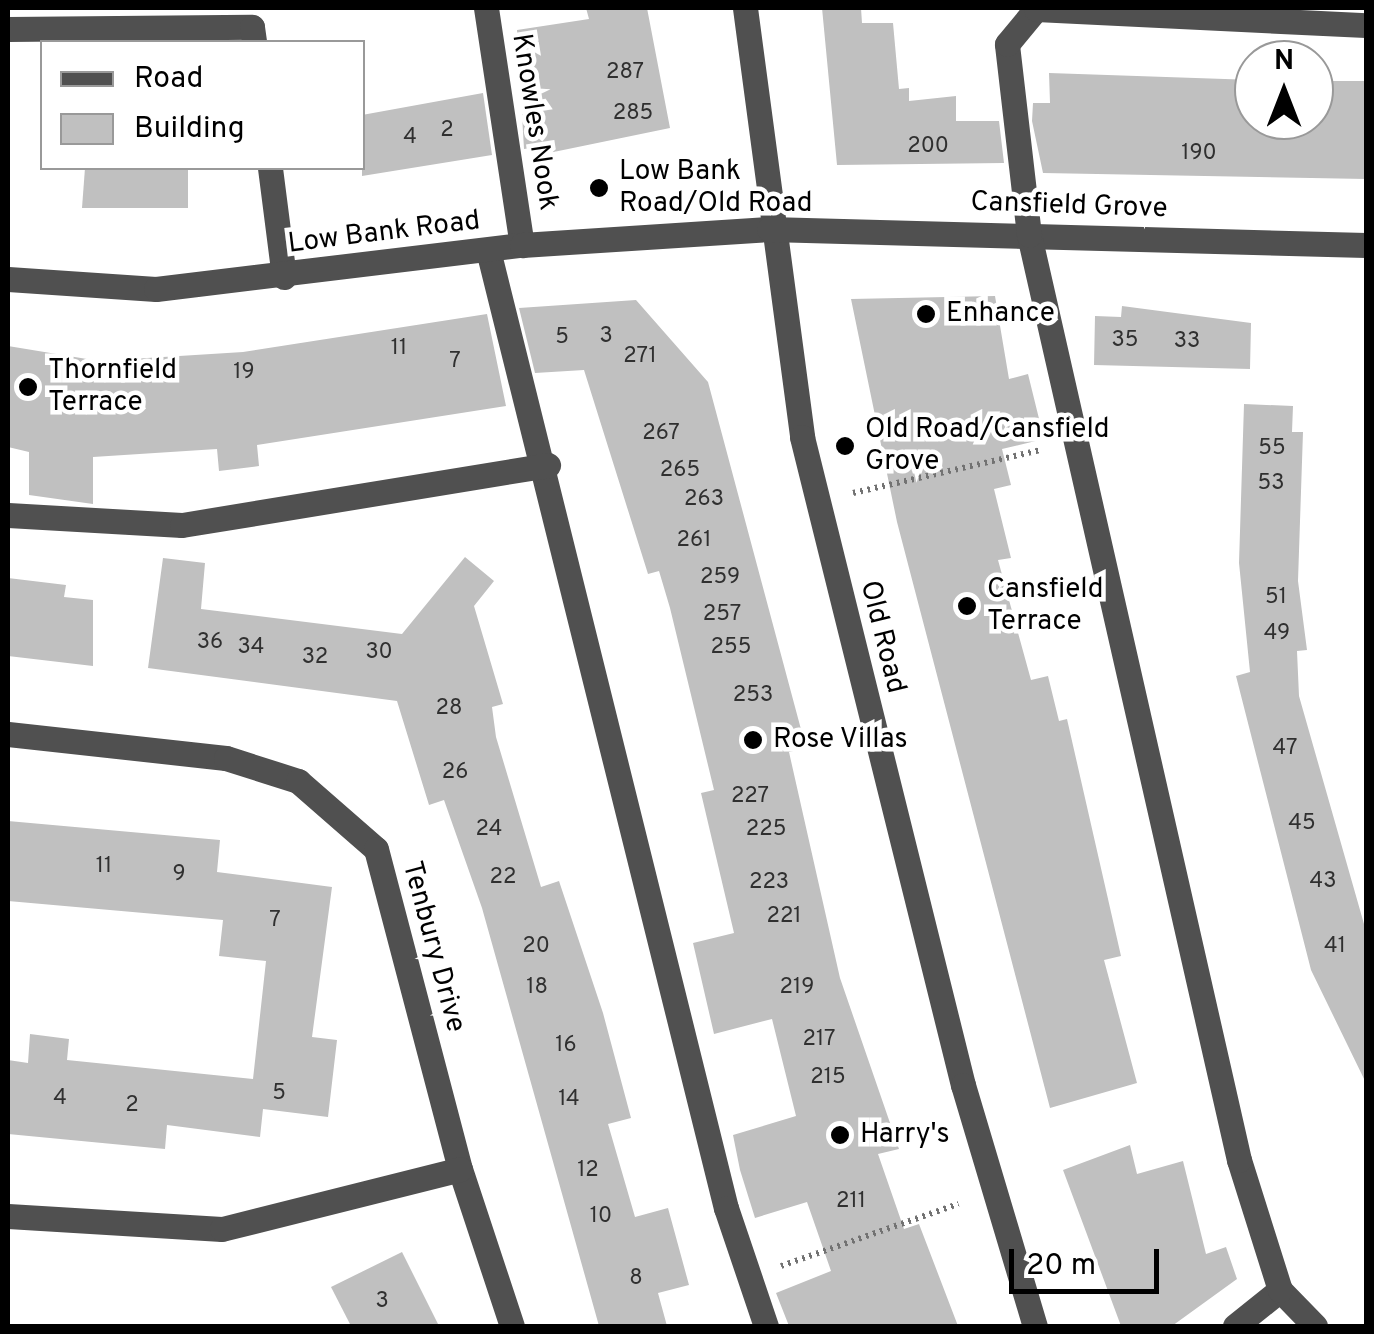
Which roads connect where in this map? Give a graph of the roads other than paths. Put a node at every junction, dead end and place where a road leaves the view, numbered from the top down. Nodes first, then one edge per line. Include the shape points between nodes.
1 (486, 8) edge
2 (745, 8) edge
3 (1366, 25) edge
4 (8, 30) edge
5 (254, 40) edge
6 (270, 170) edge
7 (769, 229) junction
8 (1029, 235) junction
9 (522, 245) junction
10 (1366, 245) edge
11 (488, 250) junction
12 (284, 276) junction
13 (8, 279) edge
14 (548, 465) junction
15 (8, 515) edge
16 (8, 734) edge
17 (460, 1169) junction
18 (8, 1216) edge
19 (1280, 1290) junction
20 (512, 1326) edge
21 (766, 1326) edge
22 (1034, 1326) edge
23 (1234, 1326) edge
24 (1315, 1326) edge

1 - 9 street, Knowles Nook
2 - 7 street, Old Road
3 - 8 street via 1036,10 1007,44
4 - 5 street via 252,27
6 - 12 street
7 - 8 street, Cansfield Grove
7 - 9 street, Low Bank Road
7 - 22 street, Old Road via 818,501 993,1192
8 - 10 street, Cansfield Grove
8 - 19 street via 1240,1160
9 - 11 street, Low Bank Road
11 - 12 street, Low Bank Road
11 - 14 street
12 - 13 street, Low Bank Road via 156,289
14 - 15 street via 182,525
14 - 21 street
16 - 17 street, Tenbury Drive via 226,758 298,781 376,849
17 - 18 street via 222,1228
17 - 20 street, Tenbury Drive
19 - 23 street
19 - 24 street

